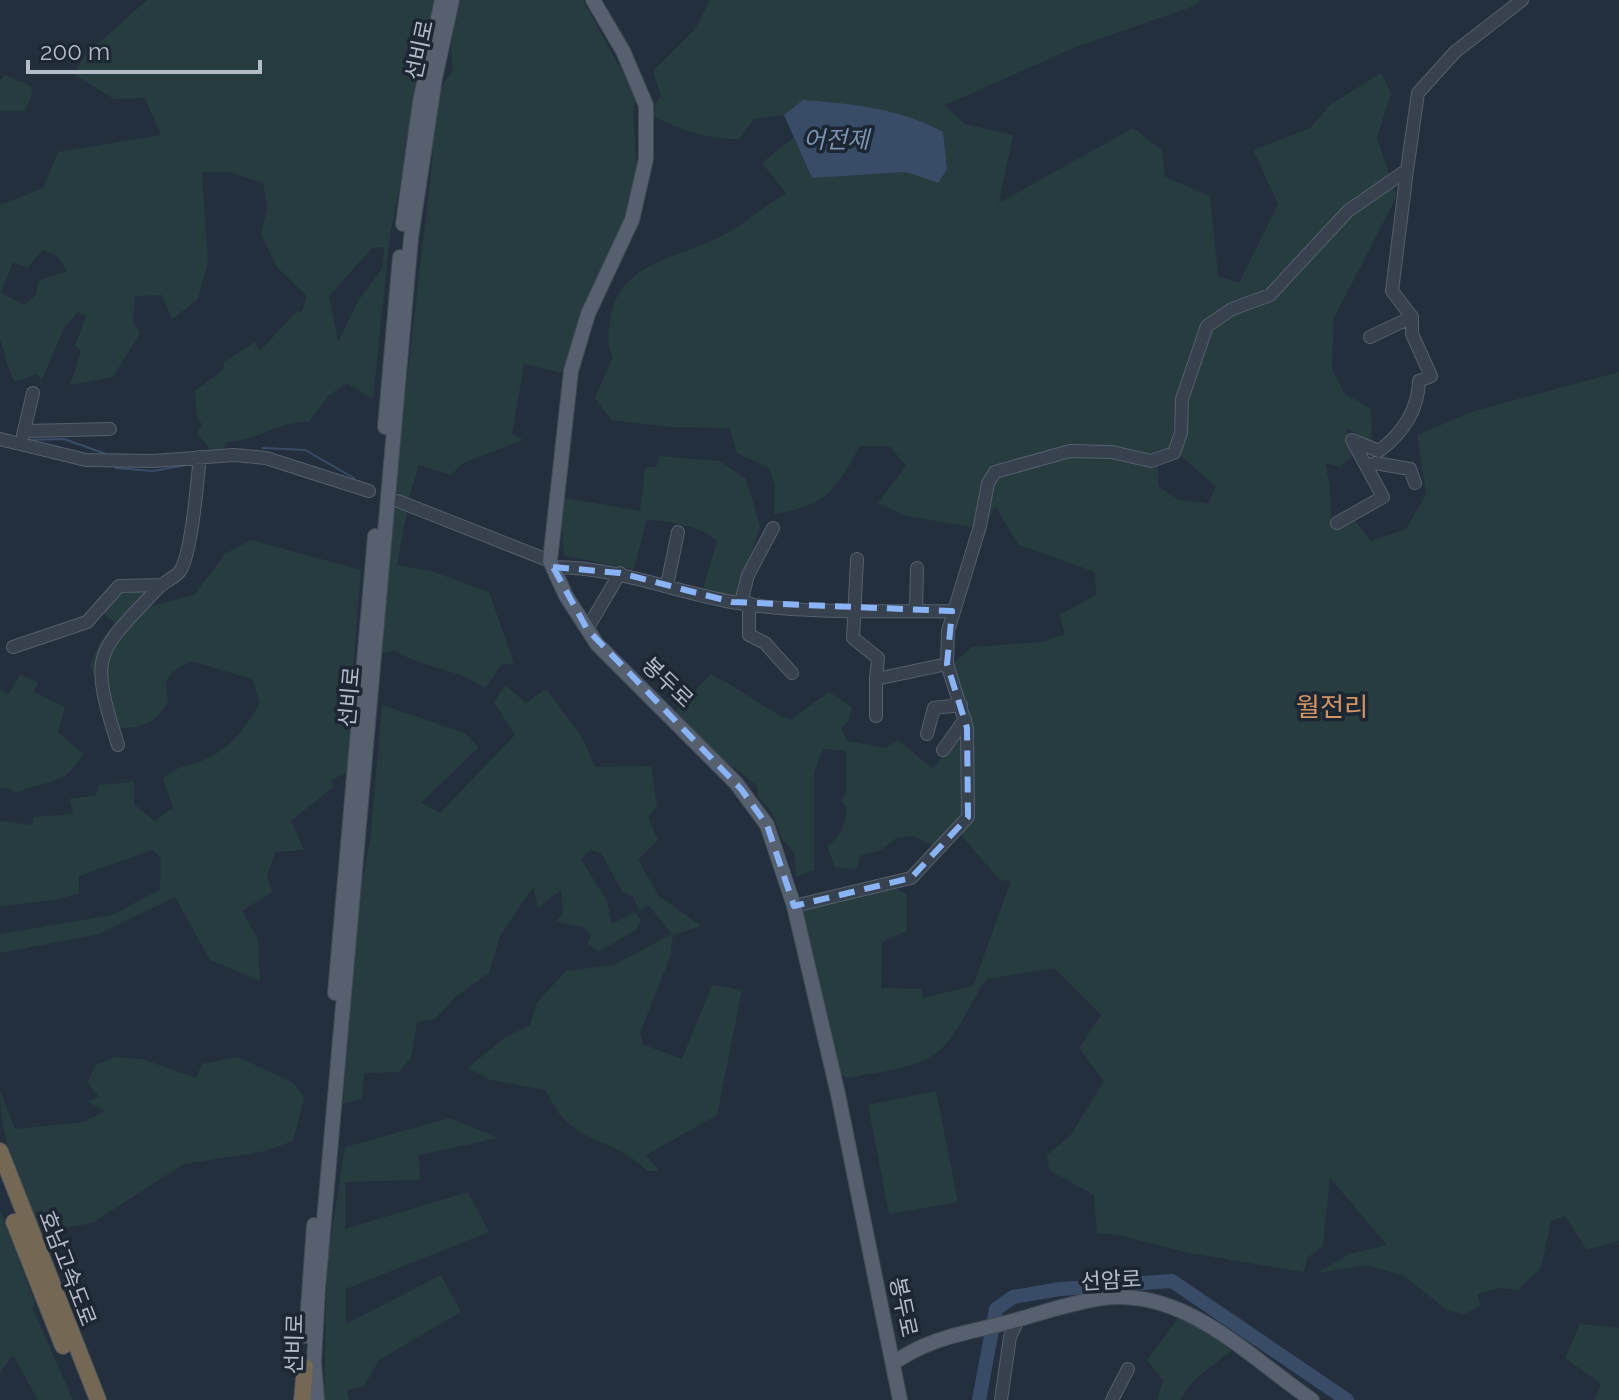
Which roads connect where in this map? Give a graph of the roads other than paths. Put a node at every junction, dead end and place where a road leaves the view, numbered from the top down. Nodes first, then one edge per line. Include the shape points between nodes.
1 (442, 0) edge
2 (452, 0) edge
3 (593, 0) edge
4 (1522, 0) edge
5 (1407, 170) junction
6 (1412, 317) junction
7 (1370, 337) dead end
8 (33, 393) dead end
9 (110, 429) dead end
10 (26, 431) junction
11 (0, 439) edge
12 (17, 444) junction
13 (200, 457) junction
14 (1367, 468) junction
15 (1415, 483) dead end
16 (369, 491) dead end
17 (398, 501) dead end
18 (1337, 523) dead end
19 (773, 528) dead end
20 (678, 532) dead end
21 (857, 559) dead end
22 (552, 564) junction
23 (917, 568) dead end
24 (620, 573) junction
25 (162, 585) junction
26 (667, 585) junction
27 (745, 603) junction
28 (855, 611) junction
29 (916, 611) junction
30 (952, 611) junction
31 (587, 629) junction
32 (13, 647) dead end
33 (947, 664) junction
34 (792, 673) dead end
35 (876, 679) junction
36 (961, 705) junction
37 (876, 716) dead end
38 (965, 719) junction
39 (927, 734) dead end
40 (118, 745) dead end
41 (943, 750) dead end
42 (794, 906) junction
43 (0, 1151) edge
44 (0, 1183) edge
45 (1014, 1321) junction
46 (893, 1363) junction
47 (305, 1367) joint
48 (1128, 1369) dead end
49 (86, 1400) edge
50 (98, 1400) edge
51 (304, 1400) edge
52 (317, 1400) edge
53 (900, 1400) edge
54 (1001, 1400) edge
55 (1112, 1400) edge
56 (1312, 1400) edge

1 - 47 main road, 선비로 via 420,102 398,277 307,1296
2 - 52 main road, 선비로 via 411,238 318,1288
3 - 22 main road via 646,105 646,159 632,220 588,314 571,371
4 - 5 street via 1455,52 1418,93
5 - 6 street via 1392,291
5 - 30 street via 1348,211 1270,295 1232,309 1207,326 1182,399 1174,453 1151,461 1112,452 1070,451 995,472
6 - 7 street
6 - 14 street via 1412,334 1431,376 1419,381 1416,403 1397,437 1379,451 1352,440
8 - 10 street
9 - 10 street
10 - 12 street
11 - 12 street
12 - 13 street via 86,460
13 - 16 street via 266,458
13 - 25 street via 180,571
14 - 15 street via 1375,463 1410,469
14 - 18 street via 1383,497
17 - 22 street
19 - 27 street via 748,575
20 - 26 street
21 - 28 street
22 - 24 street
22 - 31 main road, 봉두로
23 - 29 street
24 - 26 street
24 - 31 street
25 - 32 street via 119,586 87,622
25 - 40 street via 118,627 103,651 104,705
26 - 27 street
27 - 28 street
27 - 34 street via 749,635 765,643
28 - 29 street
28 - 35 street via 853,638 878,658
29 - 30 street
30 - 33 street
31 - 42 main road, 봉두로 via 753,805 767,825
33 - 35 street
33 - 36 street
35 - 37 street
36 - 38 street
36 - 39 street via 934,708
38 - 41 street
38 - 42 street via 968,817 954,833 911,878
42 - 46 main road, 봉두로
43 - 50 highway, 호남고속도로
44 - 49 highway, 호남고속도로
45 - 46 main road, 선암로 via 922,1344
45 - 54 street
45 - 56 main road, 선암로 via 1105,1298 1148,1299 1199,1319
46 - 53 main road, 봉두로
47 - 51 highway
48 - 55 street

